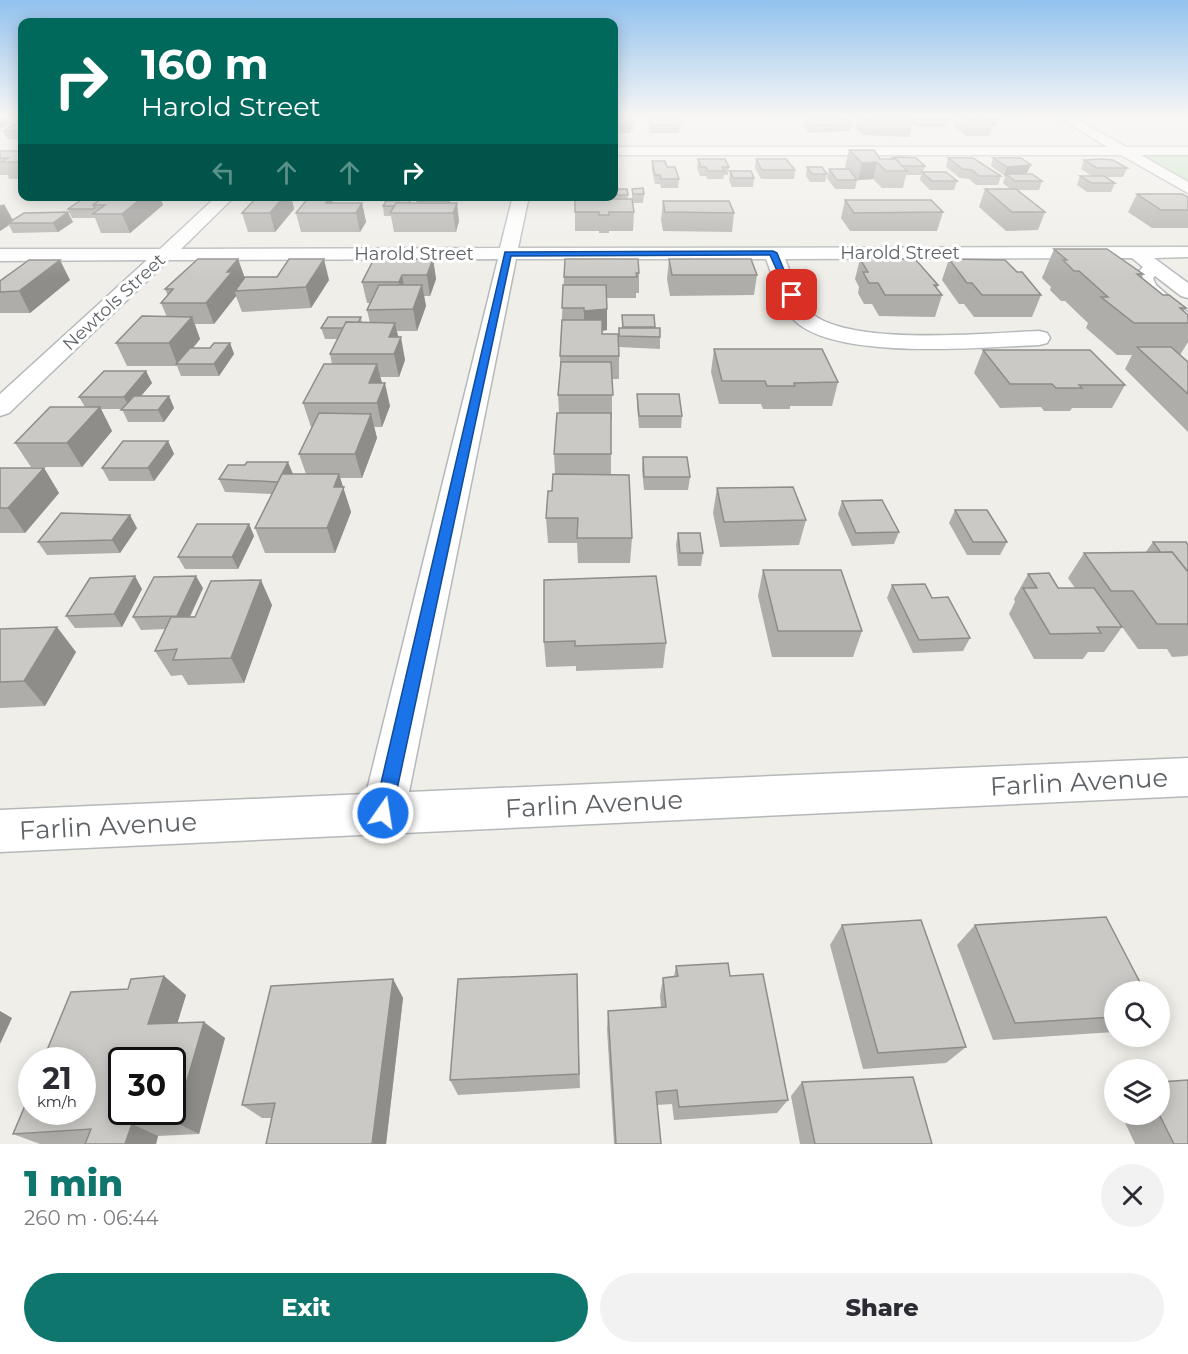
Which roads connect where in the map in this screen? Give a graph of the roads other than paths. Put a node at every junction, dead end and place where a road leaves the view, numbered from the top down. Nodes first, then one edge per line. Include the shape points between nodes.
1 (1160, 171) edge
2 (1188, 188) edge
3 (222, 201) edge
4 (520, 201) edge
5 (1135, 252) junction
6 (1188, 252) edge
7 (773, 253) junction
8 (508, 254) junction
9 (0, 255) edge
10 (165, 255) junction
11 (1154, 267) junction
12 (1188, 292) edge
13 (1188, 324) edge
14 (1039, 338) dead end
15 (0, 408) edge
16 (1188, 777) edge
17 (383, 813) junction
18 (0, 831) edge

1 - 2 street
3 - 10 street, Newtols Street
4 - 8 street
5 - 6 street, Harold Street
5 - 7 street, Harold Street
5 - 11 street
7 - 8 street, Harold Street
7 - 14 street via 801,316 815,328 847,337 881,340
8 - 10 street, Harold Street
8 - 17 street
9 - 10 street, Harold Street
10 - 15 street, Newtols Street
11 - 12 street
11 - 13 street via 1143,277 1148,288
16 - 17 street, Farlin Avenue
17 - 18 street, Farlin Avenue

